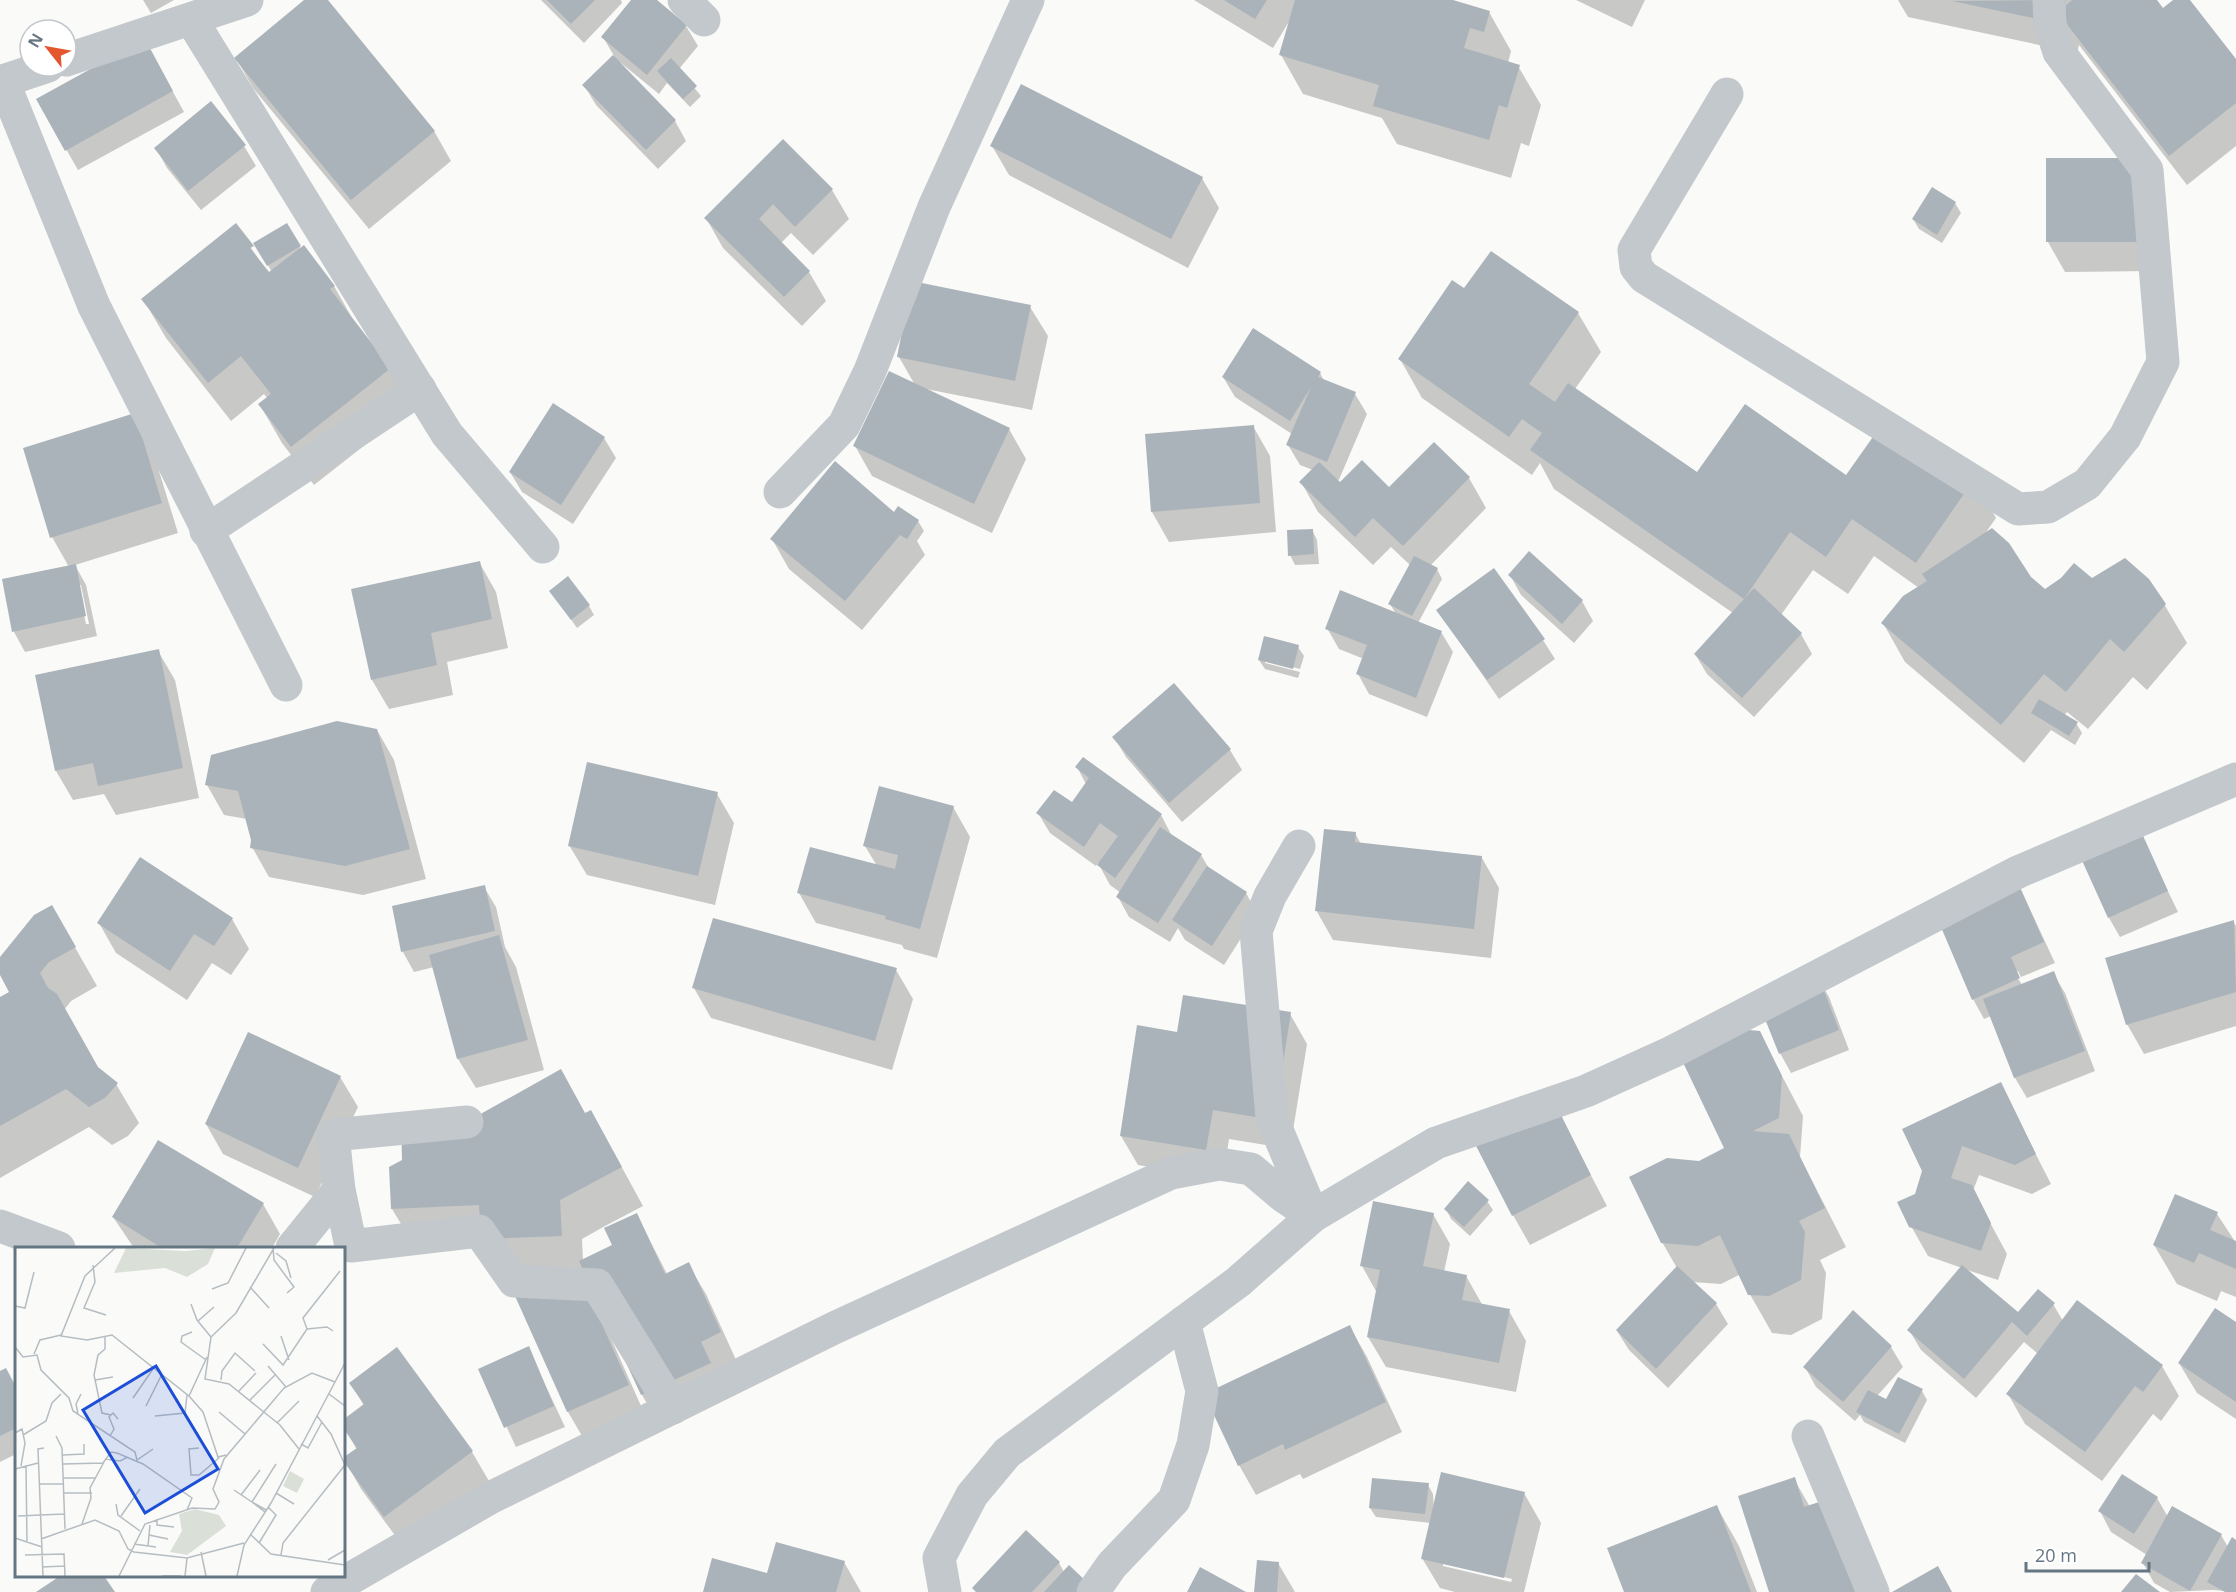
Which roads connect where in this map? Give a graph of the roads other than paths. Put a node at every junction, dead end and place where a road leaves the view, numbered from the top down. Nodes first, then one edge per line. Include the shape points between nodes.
1 (247, 0) edge
2 (1028, 0) edge
3 (2049, 0) edge
4 (191, 19) junction
5 (78, 56) edge
6 (18, 76) edge
7 (2, 81) edge
8 (1727, 94) dead end
9 (420, 389) junction
10 (780, 492) dead end
11 (206, 531) junction
12 (543, 548) dead end
13 (286, 686) dead end
14 (2236, 779) edge
15 (1299, 846) dead end
16 (467, 1122) dead end
17 (339, 1190) junction
18 (1313, 1216) junction
19 (0, 1226) edge
20 (56, 1247) edge
21 (293, 1247) edge
22 (1185, 1322) junction
23 (673, 1408) junction
24 (1808, 1436) dead end
25 (327, 1592) edge
26 (945, 1592) edge
27 (1093, 1592) edge
28 (1873, 1592) edge

1 - 4 street
2 - 10 street via 934,207 870,371 844,425
3 - 8 street via 2050,24 2059,52 2147,170 2163,362 2125,438 2087,484 2048,507 2018,509 1644,277 1636,267 1635,250
4 - 5 street
4 - 9 street
6 - 7 street
7 - 11 street via 94,306
9 - 11 street
9 - 12 street via 447,434
11 - 13 street
14 - 18 street via 2019,872 1607,1082 1436,1143
15 - 18 street via 1270,896 1256,931 1272,1118
16 - 17 street via 333,1135
17 - 21 street
17 - 23 street via 351,1246 479,1231 514,1281 597,1285
18 - 22 street
18 - 23 street via 1251,1169 1219,1164 1171,1173 834,1328
19 - 20 street
22 - 26 street via 1007,1453 972,1495 939,1558
22 - 27 street via 1202,1391 1193,1445 1174,1500 1112,1565
23 - 25 street via 490,1498
24 - 28 street

